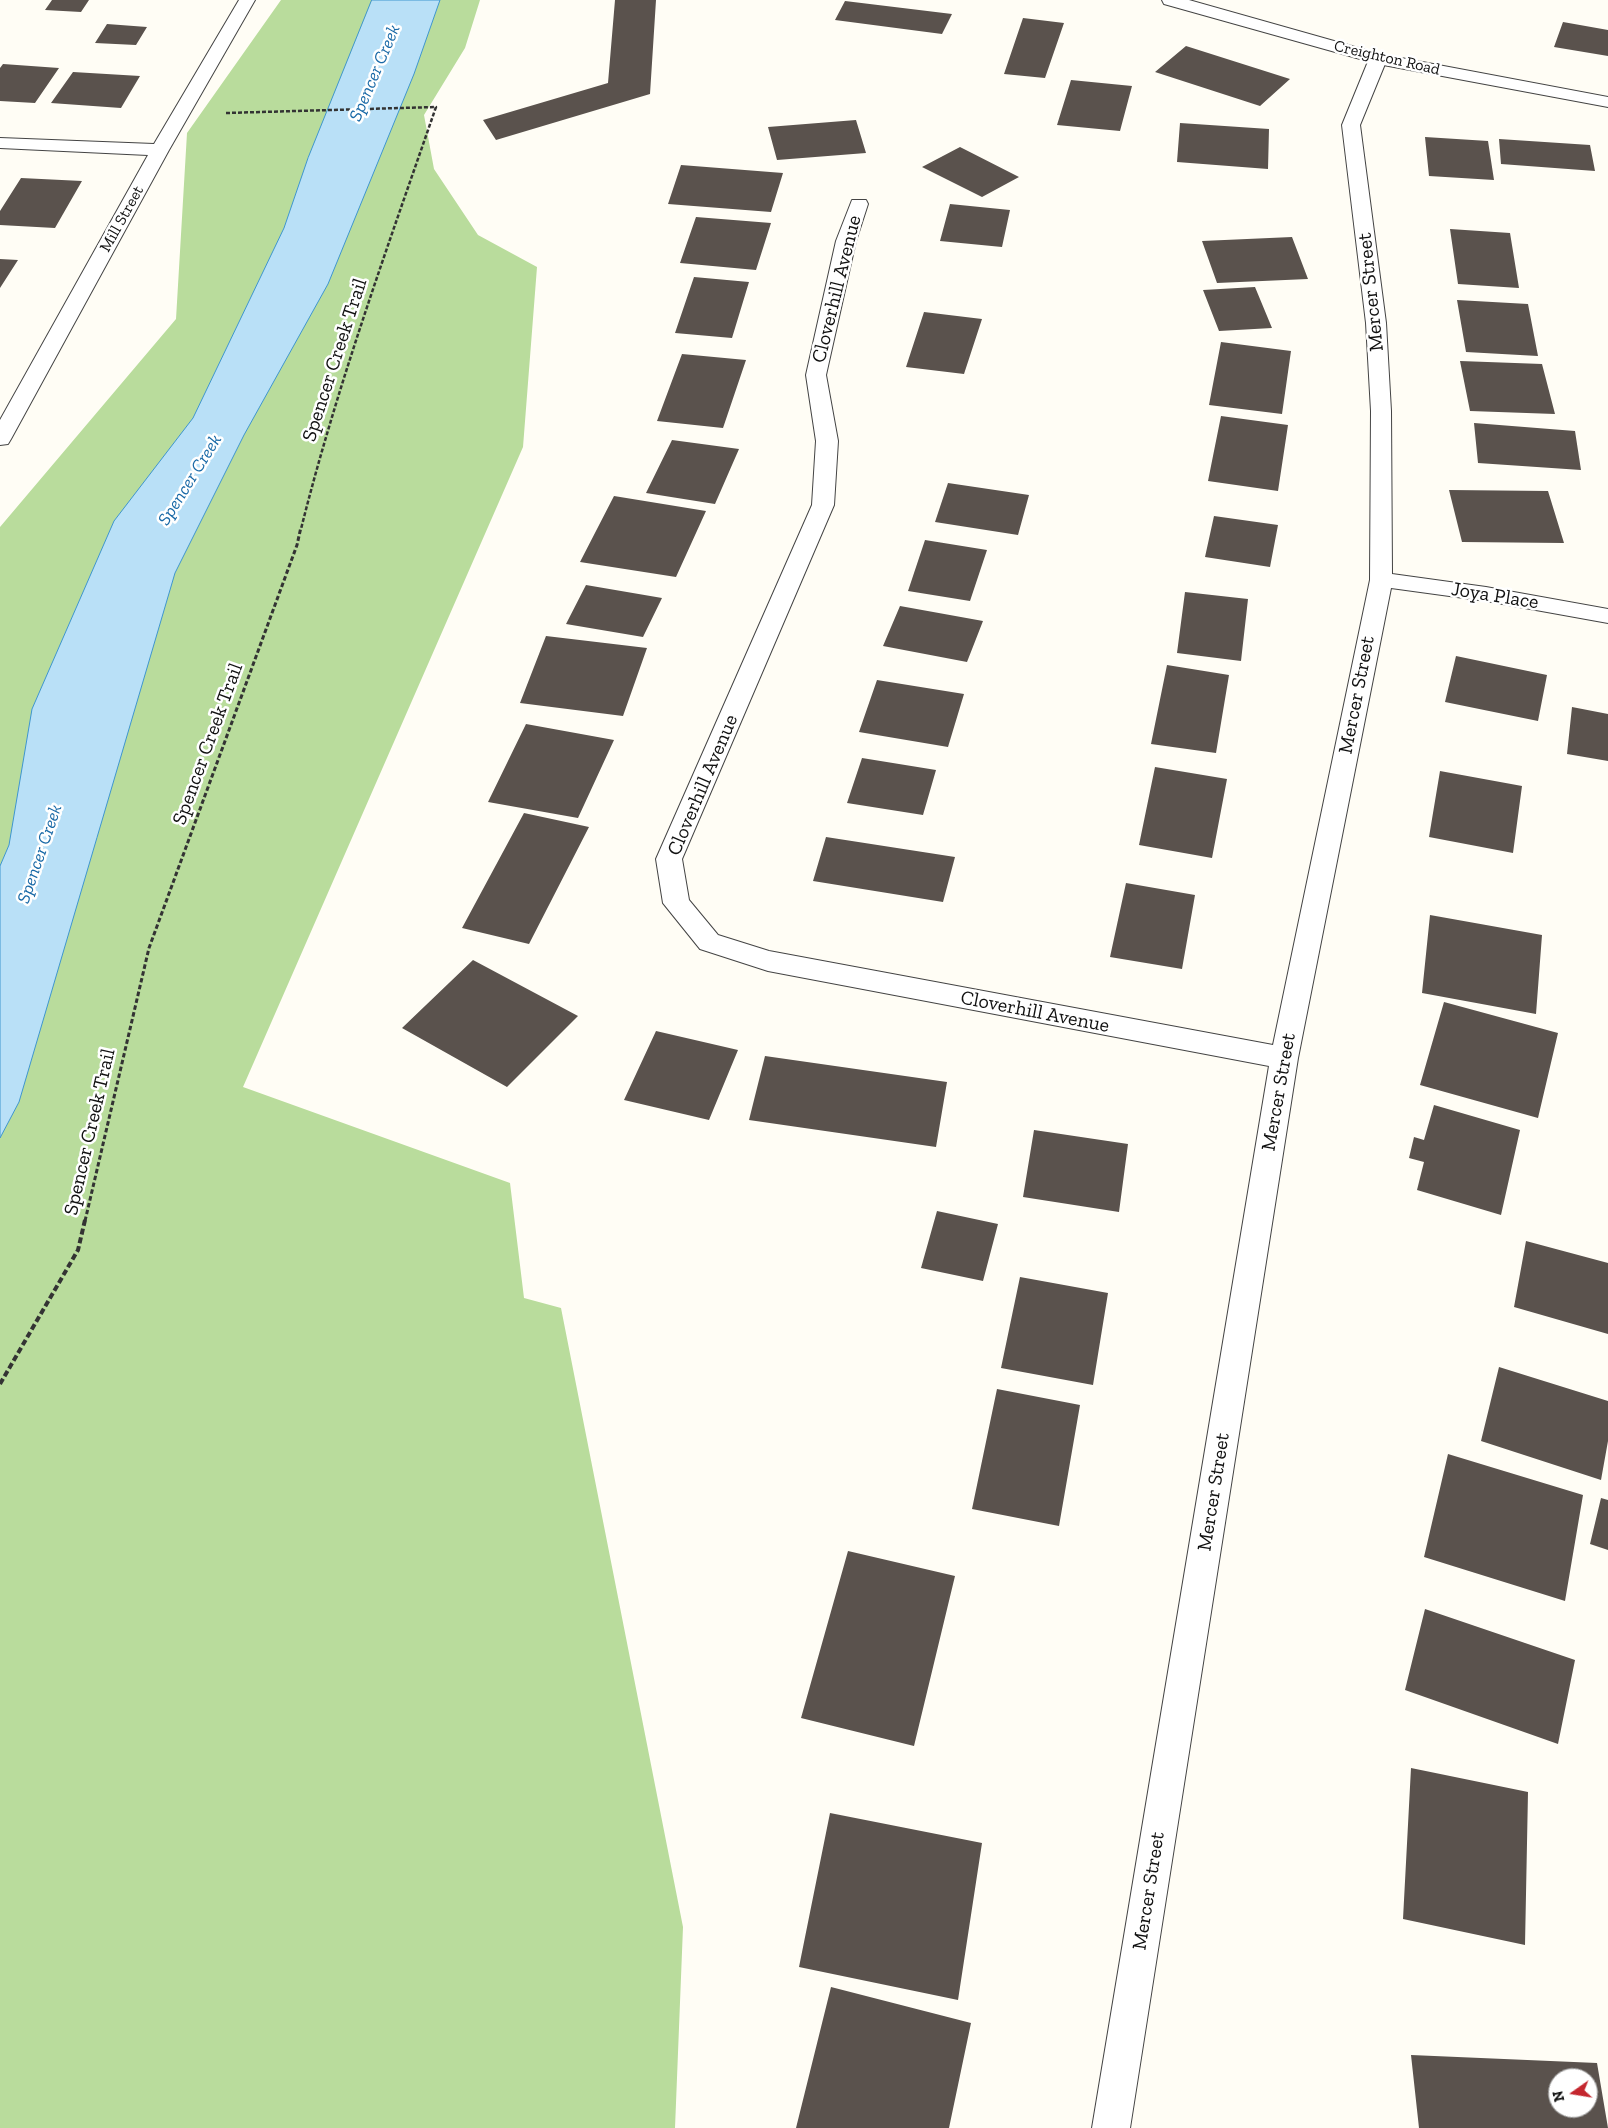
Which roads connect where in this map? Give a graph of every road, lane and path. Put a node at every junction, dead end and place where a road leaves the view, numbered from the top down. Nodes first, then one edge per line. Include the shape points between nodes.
1 (247, 0) edge
2 (1170, 0) edge
3 (1378, 59) junction
4 (1608, 102) edge
5 (182, 115) junction
6 (0, 143) edge
7 (160, 150) junction
8 (859, 204) dead end
9 (0, 440) edge
10 (1381, 580) junction
11 (1608, 616) edge
12 (1284, 1058) junction
13 (0, 1384) edge
14 (1111, 2128) edge

1 - 5 street, Mill Street
2 - 3 street, Creighton Road
3 - 4 street, Creighton Road
3 - 10 street, Mercer Street via 1352,125 1376,322 1381,412
5 - 7 street, Mill Street
5 - 13 path, Spencer Creek Trail via 436,107 365,313 316,469 297,545 149,948 78,1250
6 - 7 street
7 - 9 street, Mill Street
8 - 12 street, Cloverhill Avenue via 846,241 816,375 827,442 823,504 669,859 676,903 709,942 768,961
10 - 11 street, Joya Place via 1486,594
10 - 12 street, Mercer Street
12 - 14 street, Mercer Street

